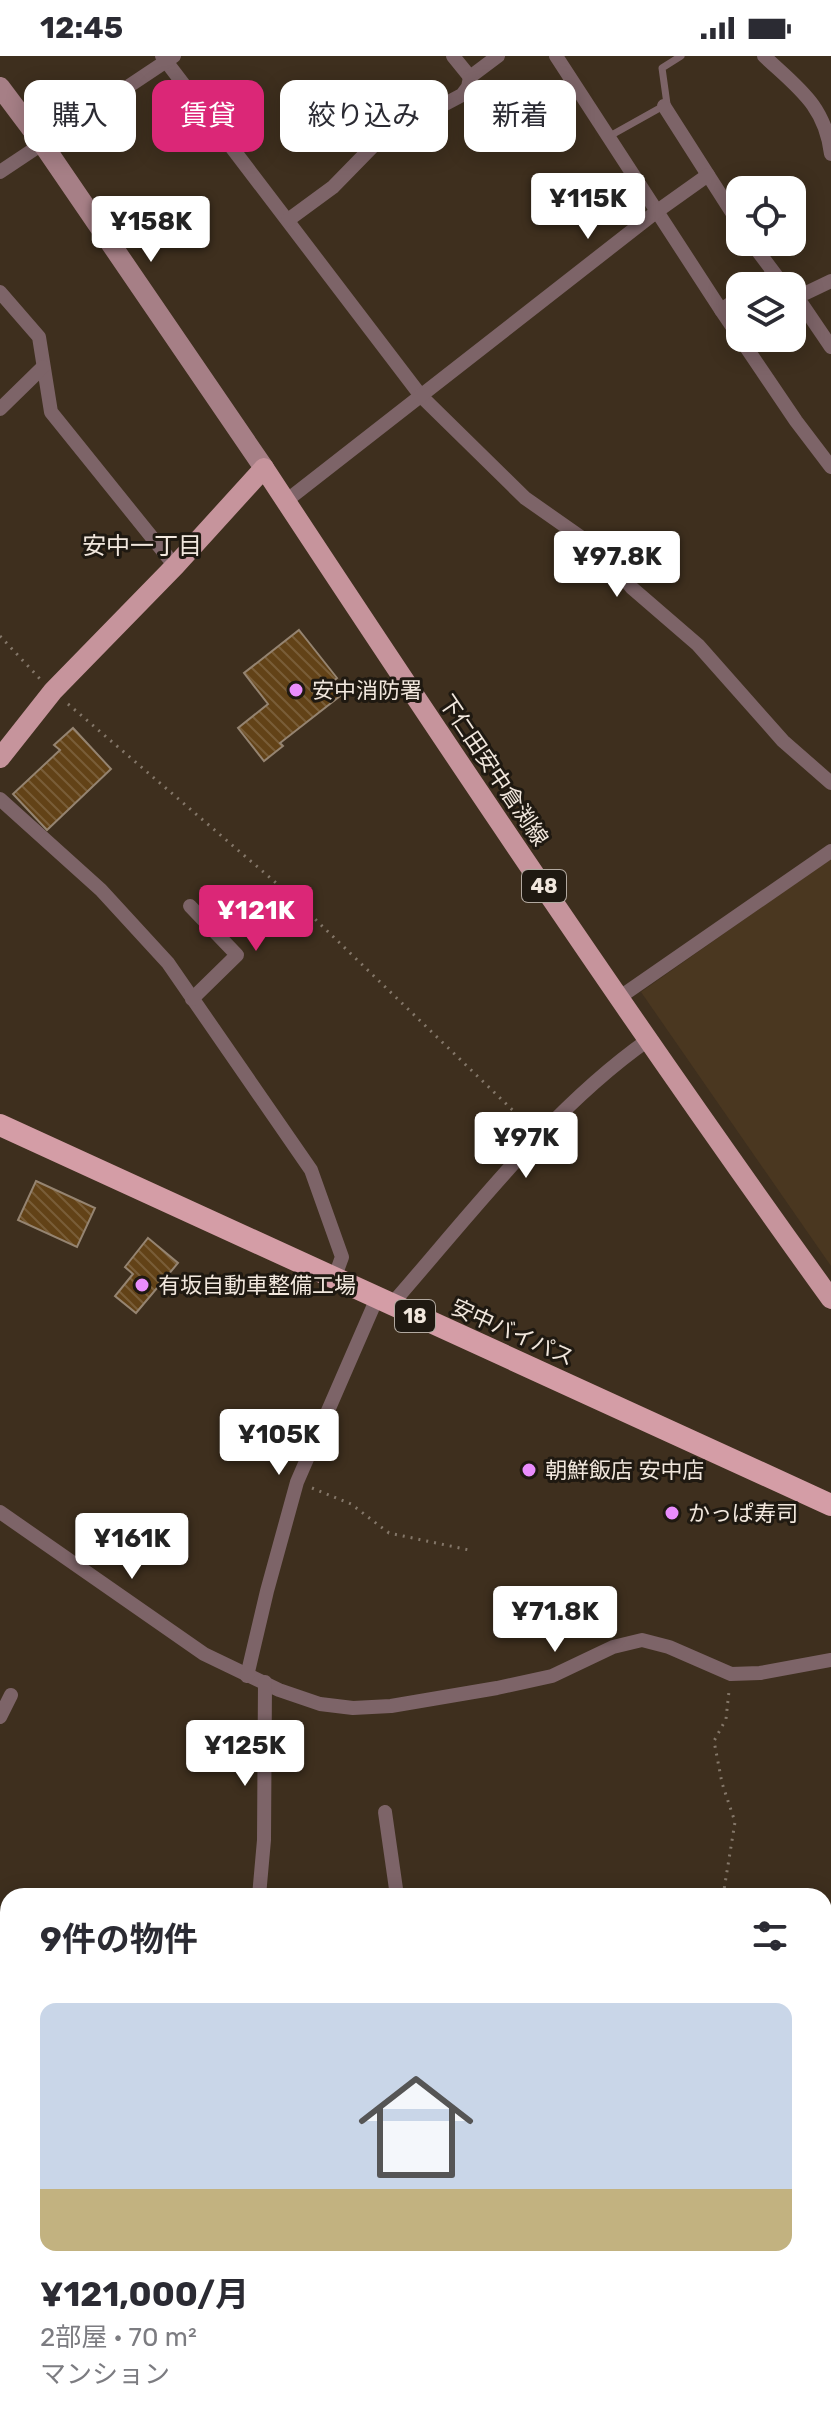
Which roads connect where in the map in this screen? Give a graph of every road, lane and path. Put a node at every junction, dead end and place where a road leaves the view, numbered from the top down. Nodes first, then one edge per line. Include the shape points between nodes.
1 (453, 56) edge
2 (498, 56) edge
3 (556, 56) edge
4 (681, 56) edge
5 (764, 56) edge
6 (168, 58) edge
7 (470, 77) junction
8 (135, 80) edge
9 (0, 87) edge
10 (664, 106) junction
11 (24, 119) edge
12 (608, 137) junction
13 (29, 152) edge
14 (48, 152) edge
15 (831, 154) edge
16 (0, 172) edge
17 (708, 175) junction
18 (726, 203) edge
19 (656, 212) junction
20 (288, 220) junction
21 (830, 285) edge
22 (0, 292) edge
23 (806, 293) edge
24 (726, 307) edge
25 (721, 310) junction
26 (806, 313) edge
27 (831, 347) edge
28 (43, 367) junction
29 (421, 396) junction
30 (0, 409) edge
31 (831, 467) edge
32 (264, 468) junction
33 (286, 501) junction
34 (175, 566) junction
35 (0, 636) edge
36 (53, 691) junction
37 (0, 758) edge
38 (831, 783) edge
39 (0, 799) edge
40 (831, 851) edge
41 (190, 906) dead end
42 (620, 997) junction
43 (192, 999) junction
44 (648, 1040) junction
45 (0, 1125) edge
46 (540, 1136) junction
47 (334, 1279) junction
48 (831, 1299) edge
49 (384, 1302) junction
50 (297, 1482) junction
51 (831, 1505) edge
52 (0, 1512) edge
53 (469, 1550) dead end
54 (831, 1660) edge
55 (731, 1674) junction
56 (247, 1676) junction
57 (265, 1682) junction
58 (11, 1695) dead end
59 (0, 1717) edge
60 (385, 1812) dead end
61 (260, 1888) edge
62 (396, 1888) edge
63 (724, 1888) edge

1 - 7 street
2 - 7 street
3 - 12 street
4 - 10 lane via 662,68
5 - 15 street via 816,107 828,131
6 - 8 street
6 - 20 street
7 - 20 street via 462,95 375,144 333,187
9 - 11 main road
10 - 12 lane
10 - 17 street
12 - 19 street
13 - 16 street
14 - 32 main road
17 - 18 street
17 - 19 street
19 - 25 street
19 - 29 street
20 - 29 street
21 - 23 street
22 - 28 street via 39,337
24 - 25 street
25 - 31 street
26 - 27 street
28 - 30 street
28 - 34 street via 51,412
29 - 33 street
29 - 38 street via 525,498 602,552 632,588 698,645 783,741
32 - 33 main road, 下仁田安中倉渕線 / 48
32 - 34 main road
33 - 42 main road, 下仁田安中倉渕線 / 48
34 - 36 main road
35 - 36 path
36 - 37 main road
36 - 46 path via 289,894
39 - 43 street via 101,890 168,963
40 - 42 street
41 - 43 street via 237,955
42 - 44 main road, 下仁田安中倉渕線 / 48
43 - 47 street via 311,1170 342,1257
44 - 46 street via 613,1065
44 - 48 main road, 下仁田安中倉渕線 / 48
45 - 47 highway, 安中バイパス / 18
46 - 49 street
47 - 49 highway, 安中バイパス / 18
49 - 50 street
49 - 51 highway, 安中バイパス / 18
50 - 53 path via 351,1504 389,1533
50 - 56 street
52 - 56 street via 204,1654
54 - 55 street
55 - 57 street via 642,1640 613,1647 552,1676 391,1706 320,1704
55 - 63 path via 726,1719 714,1741 735,1822
56 - 57 street
57 - 61 street
58 - 59 street
60 - 62 street

